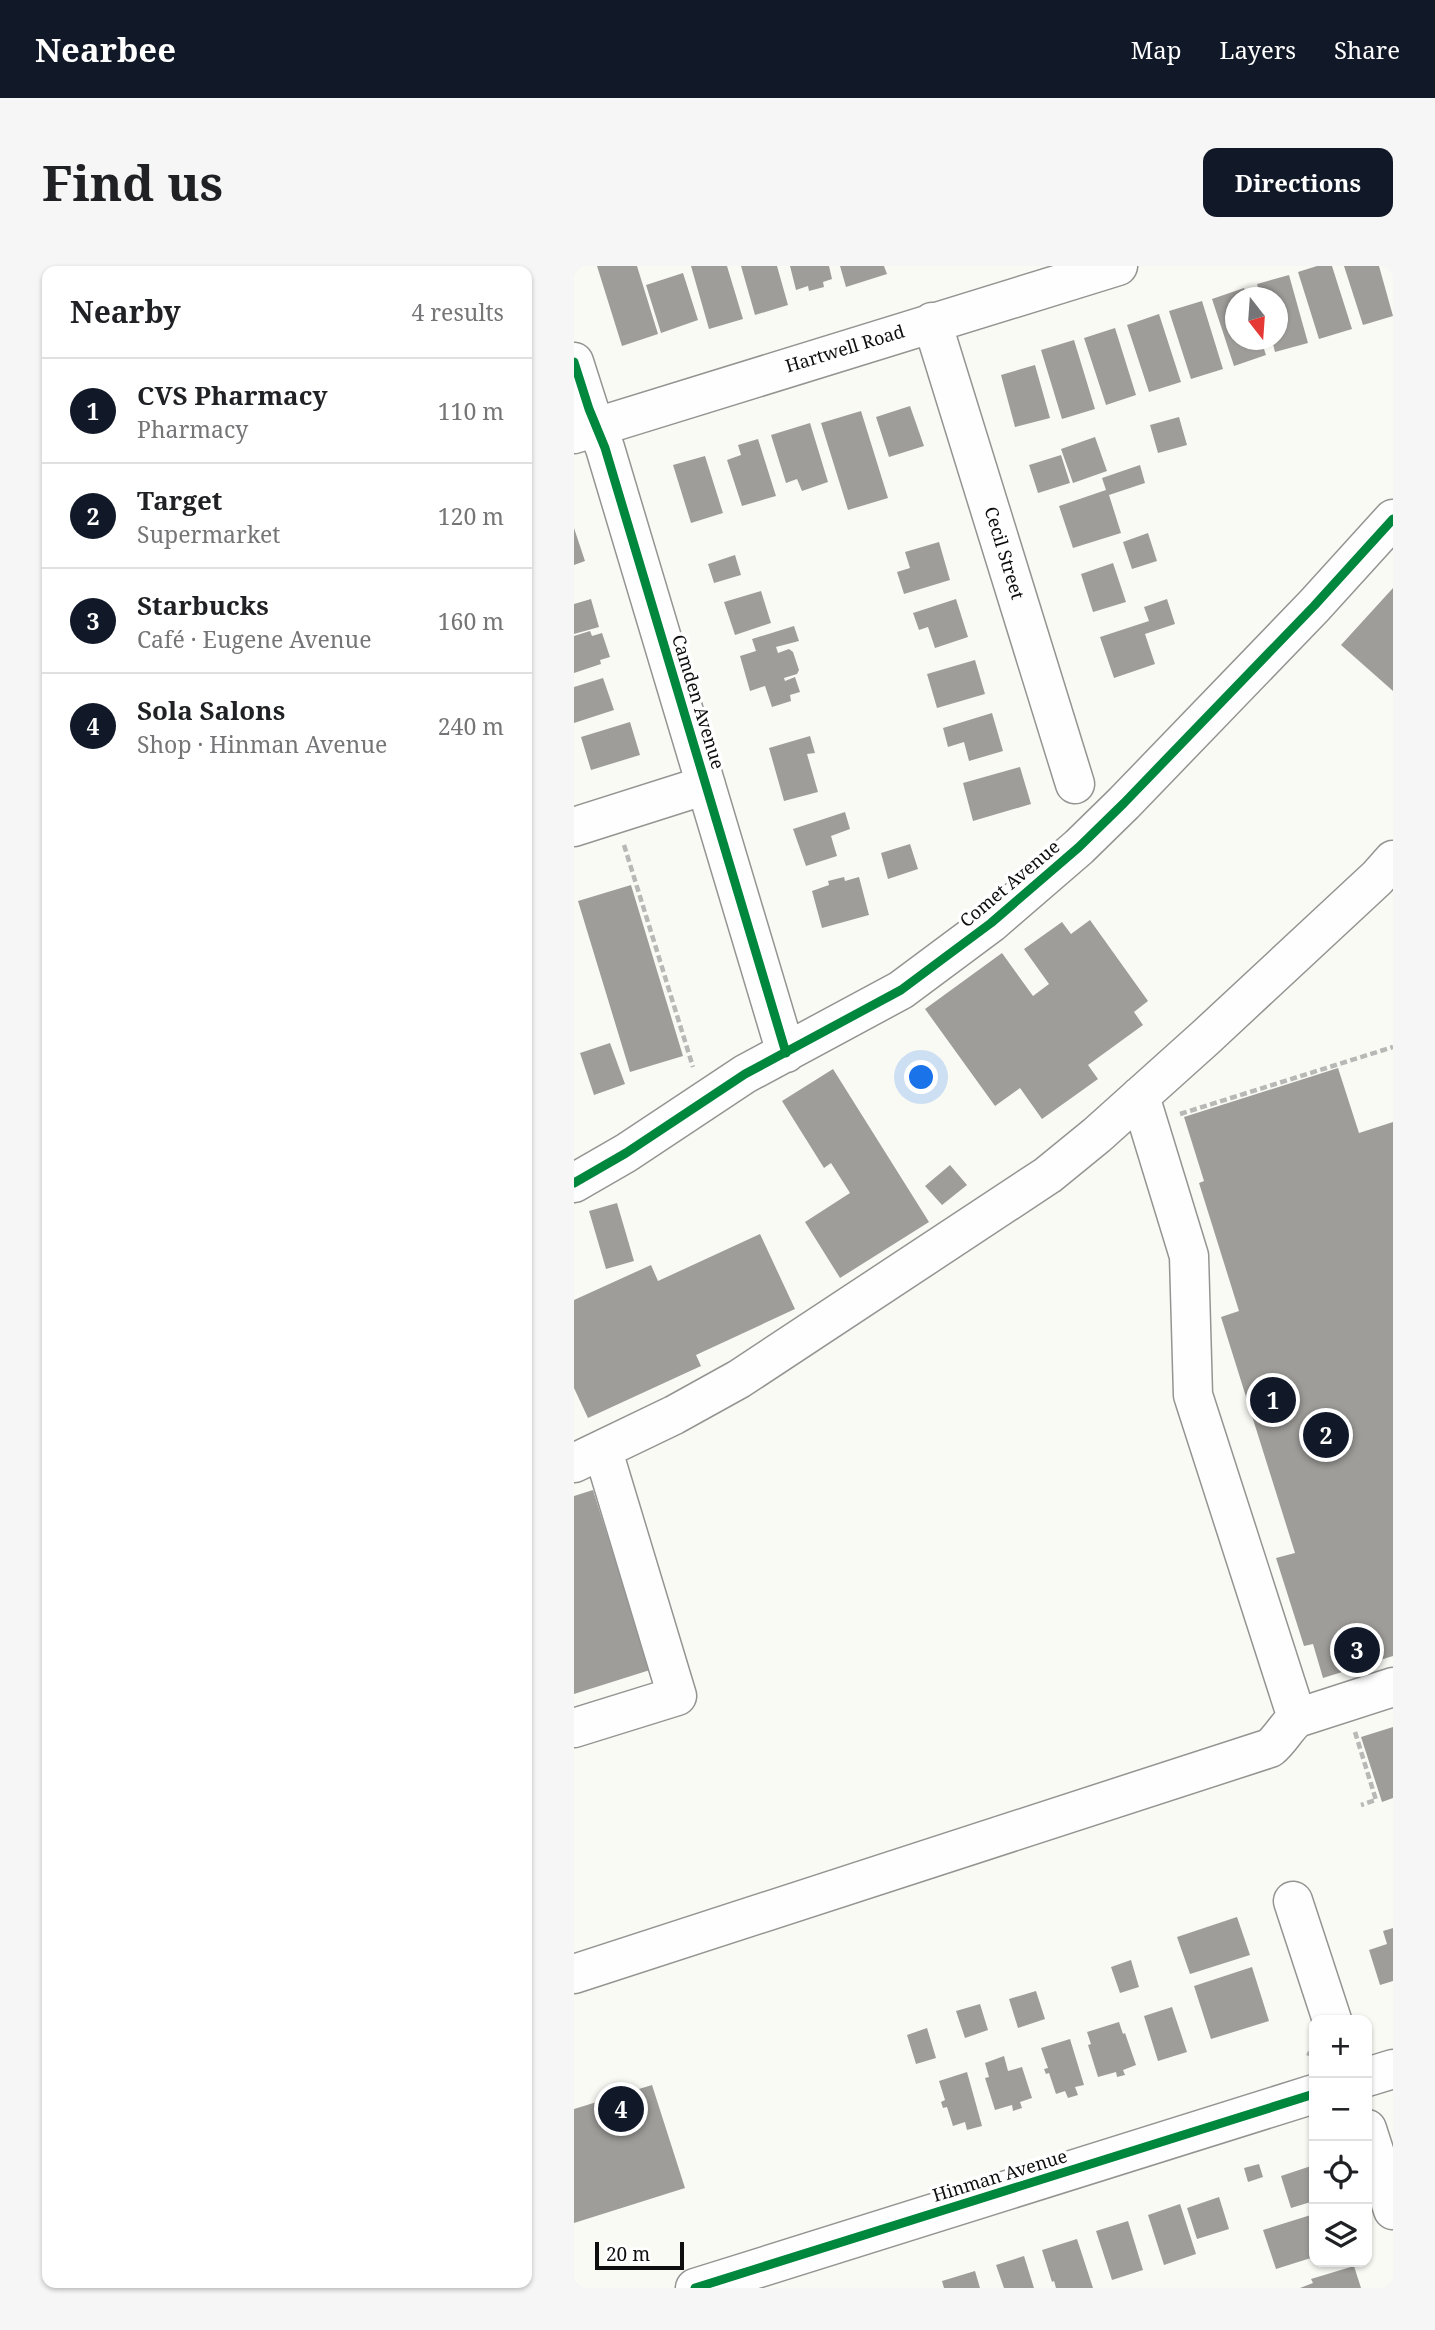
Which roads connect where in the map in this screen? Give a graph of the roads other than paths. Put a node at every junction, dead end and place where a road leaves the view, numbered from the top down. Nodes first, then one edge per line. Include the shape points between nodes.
1 (1118, 266) edge
2 (932, 322) junction
3 (574, 362) edge
4 (585, 430) edge
5 (1393, 519) edge
6 (1075, 784) dead end
7 (706, 785) junction
8 (574, 827) edge
9 (1393, 860) edge
10 (786, 1053) junction
11 (1140, 1096) junction
12 (574, 1183) edge
13 (589, 1457) edge
14 (1393, 1687) edge
15 (1297, 1718) junction
16 (574, 1728) edge
17 (1293, 1901) dead end
18 (574, 1974) edge
19 (1330, 2015) edge
20 (1393, 2069) edge
21 (1372, 2075) edge
22 (1309, 2096) edge
23 (1371, 2141) edge
24 (1393, 2210) edge
25 (695, 2288) edge

1 - 2 street, Hartwell Road
2 - 4 street, Hartwell Road
2 - 6 street, Cecil Street
3 - 4 street, Camden Avenue
4 - 7 street, Camden Avenue via 605,447
5 - 10 street, Comet Avenue via 1079,847 991,923 901,990
7 - 8 street
7 - 10 street, Camden Avenue
9 - 11 street
10 - 12 street, Comet Avenue via 745,1074
11 - 13 street via 1037,1183 739,1379
11 - 15 street via 1189,1256 1193,1395
13 - 16 street via 677,1696
14 - 15 street
15 - 18 street via 1270,1748
17 - 19 street
20 - 21 street
22 - 25 street, Hinman Avenue
23 - 24 street

